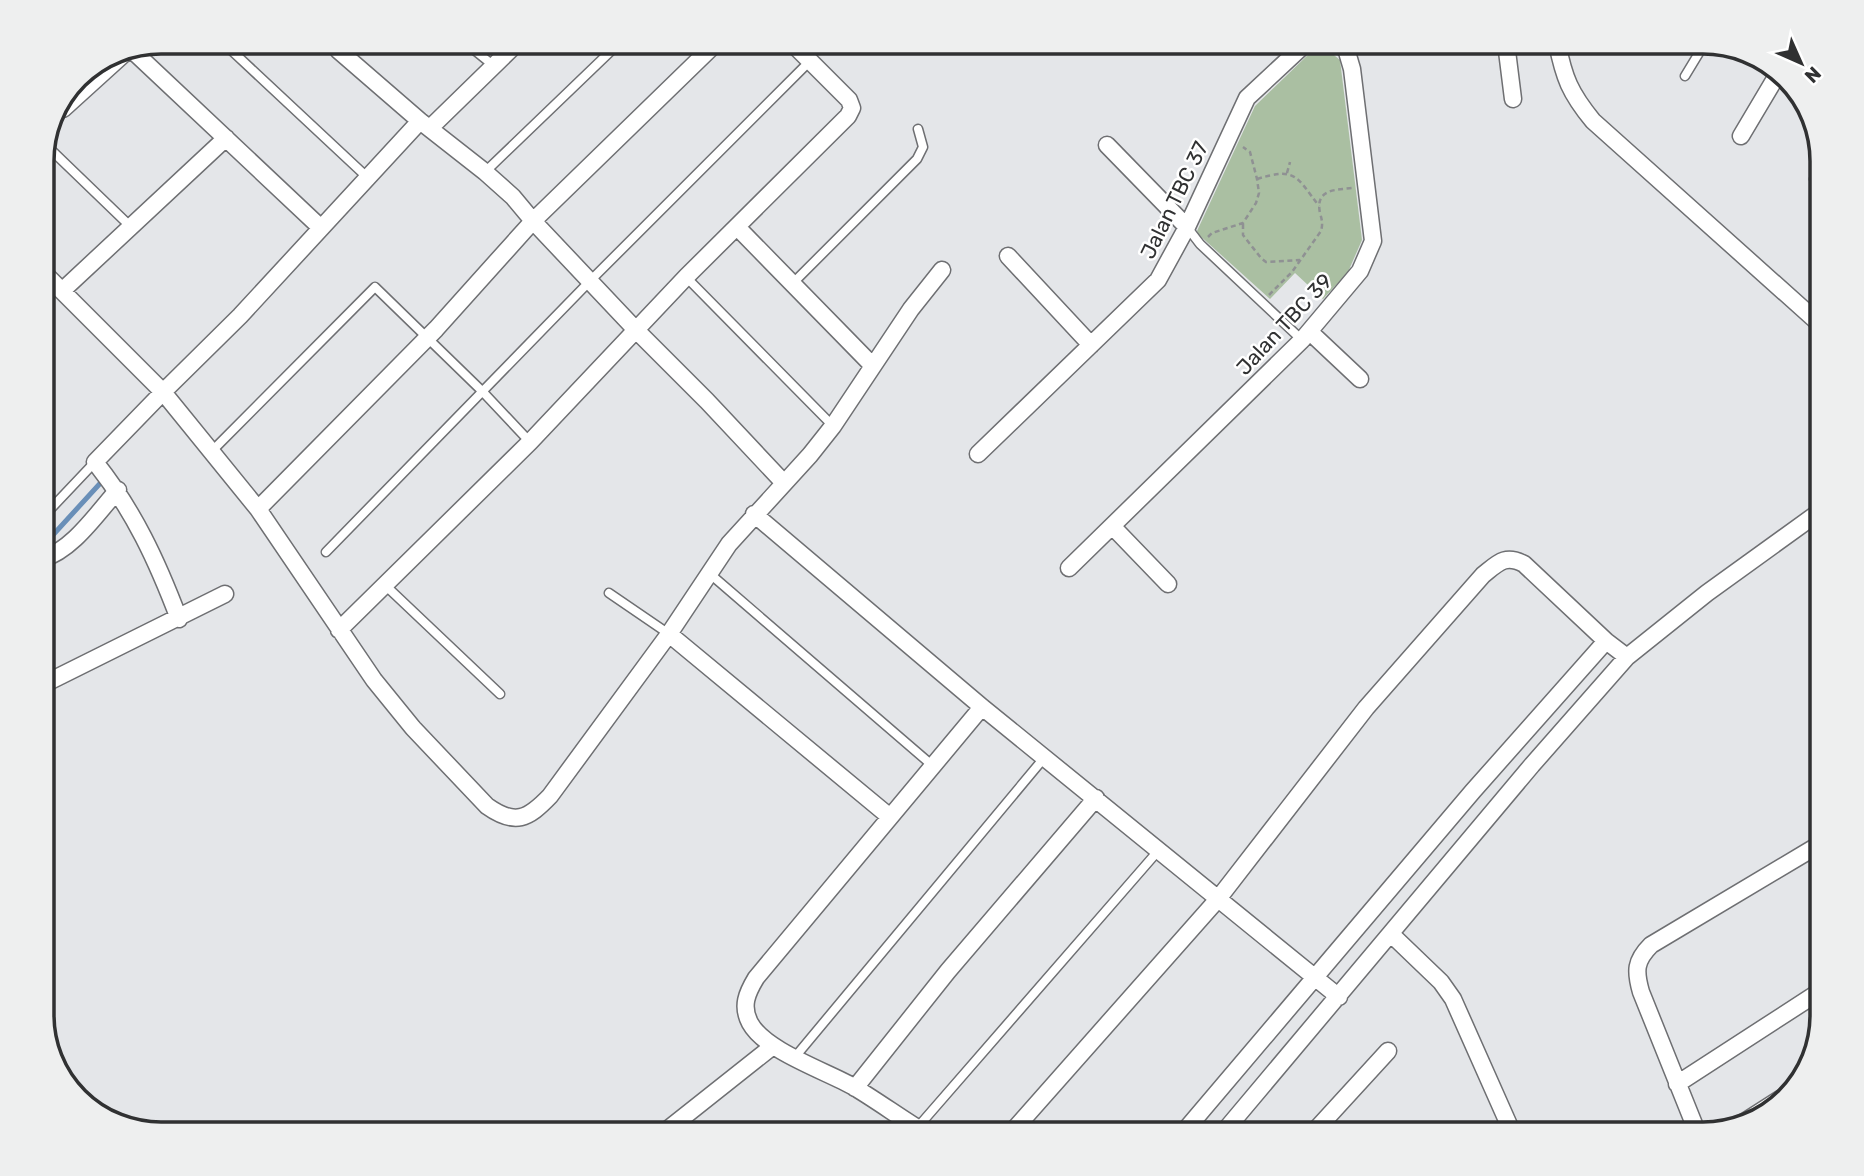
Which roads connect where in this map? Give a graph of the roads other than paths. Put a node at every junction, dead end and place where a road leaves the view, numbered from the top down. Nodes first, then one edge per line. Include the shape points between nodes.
1 (235, 54) edge
2 (343, 54) edge
3 (479, 54) edge
4 (506, 54) edge
5 (608, 54) edge
6 (705, 54) edge
7 (803, 54) edge
8 (1294, 54) edge
9 (1348, 54) edge
10 (1507, 54) edge
11 (1559, 54) edge
12 (1698, 54) edge
13 (139, 57) edge
14 (810, 61) junction
15 (494, 66) junction
16 (102, 73) edge
17 (1685, 76) dead end
18 (1766, 94) edge
19 (75, 97) edge
20 (1513, 99) dead end
21 (425, 125) junction
22 (918, 129) dead end
23 (1741, 136) dead end
24 (226, 138) junction
25 (1107, 145) dead end
26 (54, 153) edge
27 (485, 172) junction
28 (368, 178) junction
29 (533, 221) junction
30 (130, 226) junction
31 (737, 227) junction
32 (1186, 227) junction
33 (321, 228) junction
34 (1008, 256) dead end
35 (942, 270) dead end
36 (686, 277) junction
37 (590, 281) junction
38 (54, 282) edge
39 (792, 284) junction
40 (63, 290) junction
41 (1810, 315) edge
42 (636, 330) junction
43 (1306, 336) junction
44 (428, 338) junction
45 (1091, 345) junction
46 (873, 366) junction
47 (1360, 379) dead end
48 (482, 391) junction
49 (163, 392) junction
50 (833, 426) junction
51 (530, 442) junction
52 (212, 451) junction
53 (978, 454) dead end
54 (96, 462) junction
55 (784, 483) junction
56 (118, 490) junction
57 (54, 506) edge
58 (258, 509) junction
59 (754, 514) junction
60 (1810, 519) edge
61 (1113, 527) junction
62 (326, 552) dead end
63 (54, 554) edge
64 (1069, 568) dead end
65 (709, 573) junction
66 (1168, 584) dead end
67 (385, 585) junction
68 (609, 593) dead end
69 (225, 594) dead end
70 (179, 618) junction
71 (339, 630) junction
72 (669, 634) junction
73 (1606, 640) junction
74 (1627, 657) junction
75 (54, 679) edge
76 (500, 694) dead end
77 (982, 707) junction
78 (1044, 758) junction
79 (933, 766) junction
80 (1096, 798) junction
81 (890, 817) junction
82 (1158, 851) junction
83 (1810, 851) edge
84 (1219, 900) junction
85 (1391, 934) junction
86 (1315, 977) junction
87 (1339, 997) junction
88 (1810, 998) edge
89 (773, 1046) junction
90 (1388, 1051) dead end
91 (795, 1057) junction
92 (1677, 1084) junction
93 (855, 1088) junction
94 (677, 1122) edge
95 (903, 1122) edge
96 (926, 1122) edge
97 (1021, 1122) edge
98 (1192, 1122) edge
99 (1232, 1122) edge
100 (1323, 1122) edge
101 (1508, 1122) edge
102 (1693, 1122) edge

1 - 28 lane
2 - 21 street
3 - 15 lane
4 - 15 street
5 - 27 lane
6 - 29 street
7 - 14 street
8 - 32 street, Jalan TBC 37 via 1247,98
9 - 43 street, Jalan TBC 39 via 1373,241 1360,271
10 - 20 street
11 - 41 street via 1577,102 1593,121
12 - 17 lane
13 - 24 street
14 - 31 street via 852,108
14 - 37 lane
15 - 21 street
16 - 19 street
18 - 23 street
21 - 27 street
21 - 28 street
22 - 39 lane via 923,147 917,159
24 - 30 street
24 - 33 street
25 - 32 street
26 - 30 lane
27 - 29 street
28 - 33 street
29 - 37 street
29 - 44 street
30 - 40 street
31 - 36 street
31 - 39 street
32 - 43 lane via 1262,302
32 - 45 street, Jalan TBC 37 via 1158,280
33 - 49 street
34 - 45 street
35 - 46 street
36 - 42 street
36 - 50 lane
37 - 42 street
37 - 48 lane
38 - 40 street
39 - 46 street
40 - 49 street
42 - 51 street
42 - 55 street
43 - 47 street
43 - 61 street, Jalan TBC 39
44 - 48 lane
44 - 52 lane via 374,287
44 - 58 street
45 - 53 street, Jalan TBC 37
46 - 50 street
48 - 51 lane
48 - 62 lane
49 - 52 street
49 - 54 street
50 - 55 street
51 - 67 street
52 - 58 street
54 - 56 street
54 - 57 lane
55 - 59 street
56 - 63 street via 74,540
56 - 70 street via 143,533
58 - 71 street
59 - 65 street
59 - 77 street
60 - 74 street
61 - 64 street, Jalan TBC 39
61 - 66 street
65 - 72 street
65 - 79 lane
67 - 71 street
67 - 76 lane
68 - 72 lane
69 - 70 street
70 - 75 street
71 - 72 street via 413,728 488,806 500,816 515,819 527,816 550,796
72 - 81 street
73 - 74 street
73 - 84 street via 1524,564 1505,559 1494,566 1366,708
73 - 86 street
74 - 85 street
77 - 78 street
77 - 79 street
78 - 80 street
78 - 91 lane
79 - 81 street
80 - 82 street
80 - 93 street
81 - 89 street via 747,993 750,1023
82 - 84 street
82 - 96 lane
83 - 92 street via 1640,955 1637,980
84 - 86 street
84 - 97 street
85 - 87 street
85 - 101 street via 1453,999
86 - 87 street
86 - 98 street
87 - 99 street
88 - 92 street
89 - 91 street
89 - 94 street
90 - 100 street
91 - 93 street
92 - 102 street
93 - 95 street

